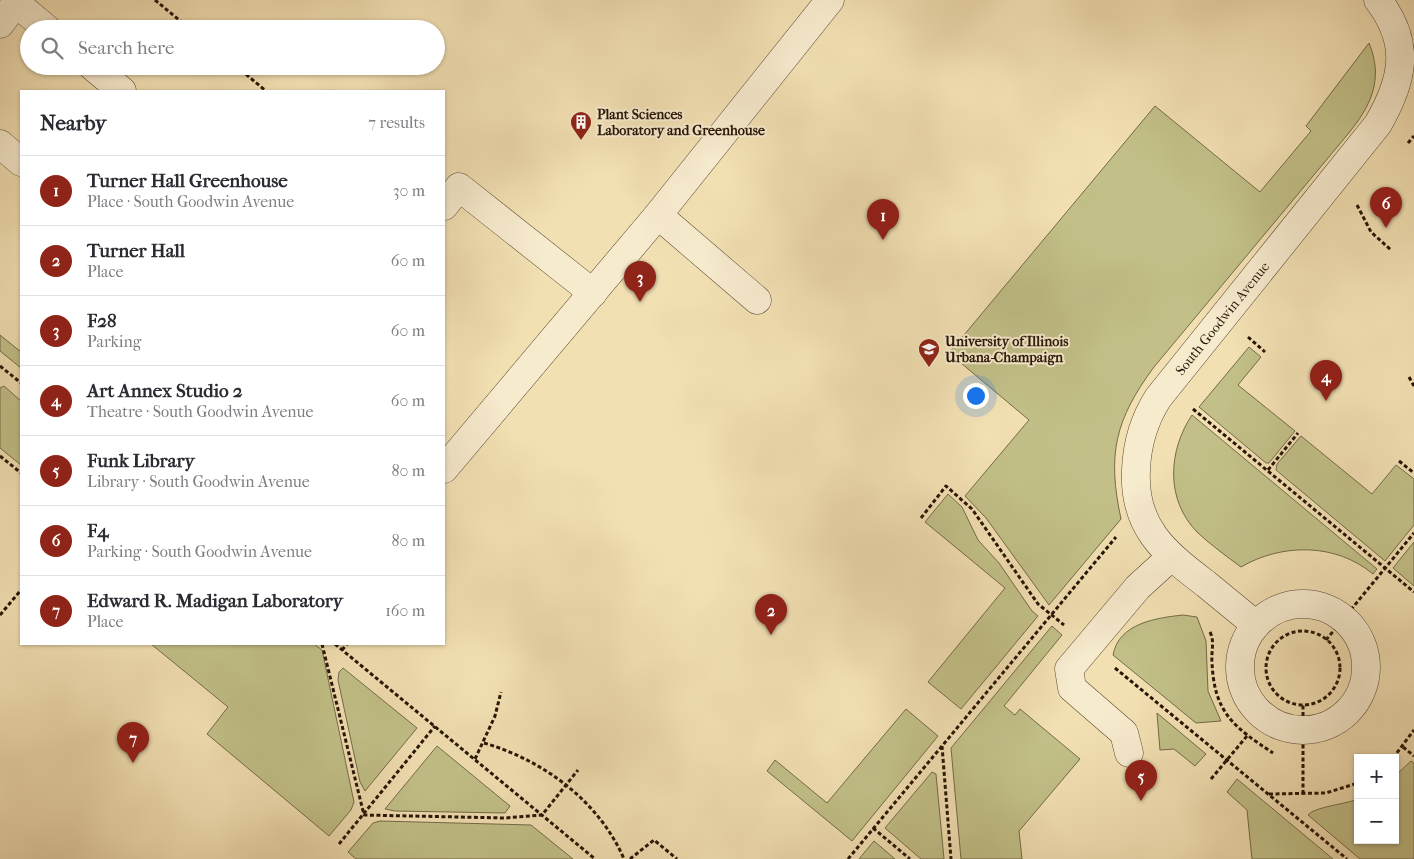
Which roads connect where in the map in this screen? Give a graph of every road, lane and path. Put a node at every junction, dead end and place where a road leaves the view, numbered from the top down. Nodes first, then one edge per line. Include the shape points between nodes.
1 (156, 0) edge
2 (830, 0) edge
3 (1378, 0) edge
4 (2, 16) edge
5 (36, 20) edge
6 (179, 20) edge
7 (103, 75) edge
8 (247, 75) edge
9 (121, 90) edge
10 (265, 90) edge
11 (1414, 136) edge
12 (0, 144) edge
13 (1408, 144) dead end
14 (20, 161) edge
15 (1363, 198) dead end
16 (445, 205) edge
17 (1357, 205) junction
18 (1351, 213) dead end
19 (658, 216) junction
20 (1391, 250) dead end
21 (593, 293) junction
22 (757, 300) dead end
23 (1254, 330) dead end
24 (1248, 337) junction
25 (1242, 344) dead end
26 (1265, 352) dead end
27 (0, 366) edge
28 (1409, 377) dead end
29 (20, 382) edge
30 (1414, 386) edge
31 (1185, 413) dead end
32 (1298, 434) dead end
33 (0, 456) edge
34 (1399, 461) dead end
35 (445, 468) edge
36 (1268, 470) junction
37 (20, 472) edge
38 (1414, 473) edge
39 (921, 518) dead end
40 (1121, 531) dead end
41 (1414, 533) edge
42 (1170, 557) junction
43 (1385, 568) junction
44 (20, 591) edge
45 (1414, 592) edge
46 (1050, 614) junction
47 (0, 615) edge
48 (1343, 619) junction
49 (1207, 625) dead end
50 (1256, 625) junction
51 (1326, 640) junction
52 (322, 645) edge
53 (336, 645) edge
54 (347, 645) edge
55 (1088, 646) junction
56 (342, 650) junction
57 (501, 692) dead end
58 (1303, 717) junction
59 (435, 726) junction
60 (1414, 730) edge
61 (1247, 736) junction
62 (484, 743) junction
63 (942, 746) junction
64 (1402, 746) junction
65 (1273, 753) dead end
66 (1129, 754) dead end
67 (1396, 754) edge
68 (1414, 756) edge
69 (474, 759) junction
70 (1226, 761) junction
71 (578, 770) dead end
72 (1211, 779) dead end
73 (1354, 784) edge
74 (566, 786) junction
75 (1268, 794) junction
76 (1302, 794) junction
77 (364, 815) junction
78 (542, 815) junction
79 (873, 828) junction
80 (339, 844) dead end
81 (595, 859) edge
82 (624, 859) edge
83 (630, 859) edge
84 (677, 859) edge
85 (848, 859) edge
86 (910, 859) edge
87 (951, 859) edge
88 (1347, 859) edge

1 - 6 path
2 - 19 street
3 - 42 street, South Goodwin Avenue via 1388,14 1400,43 1401,71 1391,101 1378,124 1173,379 1147,416 1136,461 1135,482 1145,522
4 - 5 street via 16,3
7 - 9 street
8 - 10 path
11 - 13 path
12 - 14 street
15 - 17 path
16 - 21 street via 459,187
17 - 18 path
17 - 20 path via 1370,232
19 - 21 street
19 - 22 street
21 - 35 street
23 - 24 path
24 - 25 path
24 - 26 path
27 - 29 path
28 - 30 path
31 - 36 path via 1190,407
32 - 36 path
33 - 37 path
34 - 38 path
36 - 43 path
39 - 46 path via 946,486 972,509 1038,604
40 - 46 path
41 - 43 path
42 - 50 street, South Goodwin Avenue
42 - 55 street via 1138,587
43 - 45 path
43 - 48 path
44 - 47 path
46 - 55 path
46 - 63 path
48 - 50 street via 1332,611 1299,605 1279,609
48 - 51 path
48 - 58 street via 1355,631 1363,647 1366,663 1362,688 1349,711 1336,721 1320,728
49 - 61 path via 1214,640 1212,661 1217,698 1226,715
50 - 58 street via 1245,642 1241,661 1242,682 1250,701 1263,716 1289,728
51 - 58 path via 1337,655 1337,681
51 - 58 path via 1309,632 1288,634 1279,640 1268,658 1266,668 1273,689
52 - 77 path
53 - 56 path
54 - 56 path
55 - 66 street via 1069,669 1072,688 1124,733
55 - 70 path
56 - 59 path
57 - 62 path
58 - 76 path
59 - 69 path
59 - 77 path
60 - 64 path
61 - 65 path
61 - 70 path
62 - 69 path
62 - 74 path via 523,757
63 - 79 path
63 - 87 path
64 - 67 path
64 - 68 path
69 - 78 path
70 - 72 path
70 - 75 path
71 - 74 path
73 - 76 path via 1326,793
74 - 78 path
74 - 82 path via 607,826
75 - 76 path
75 - 88 path
77 - 78 path via 505,818
77 - 80 path
78 - 81 path
79 - 85 path
79 - 86 path
83 - 84 path via 654,840

